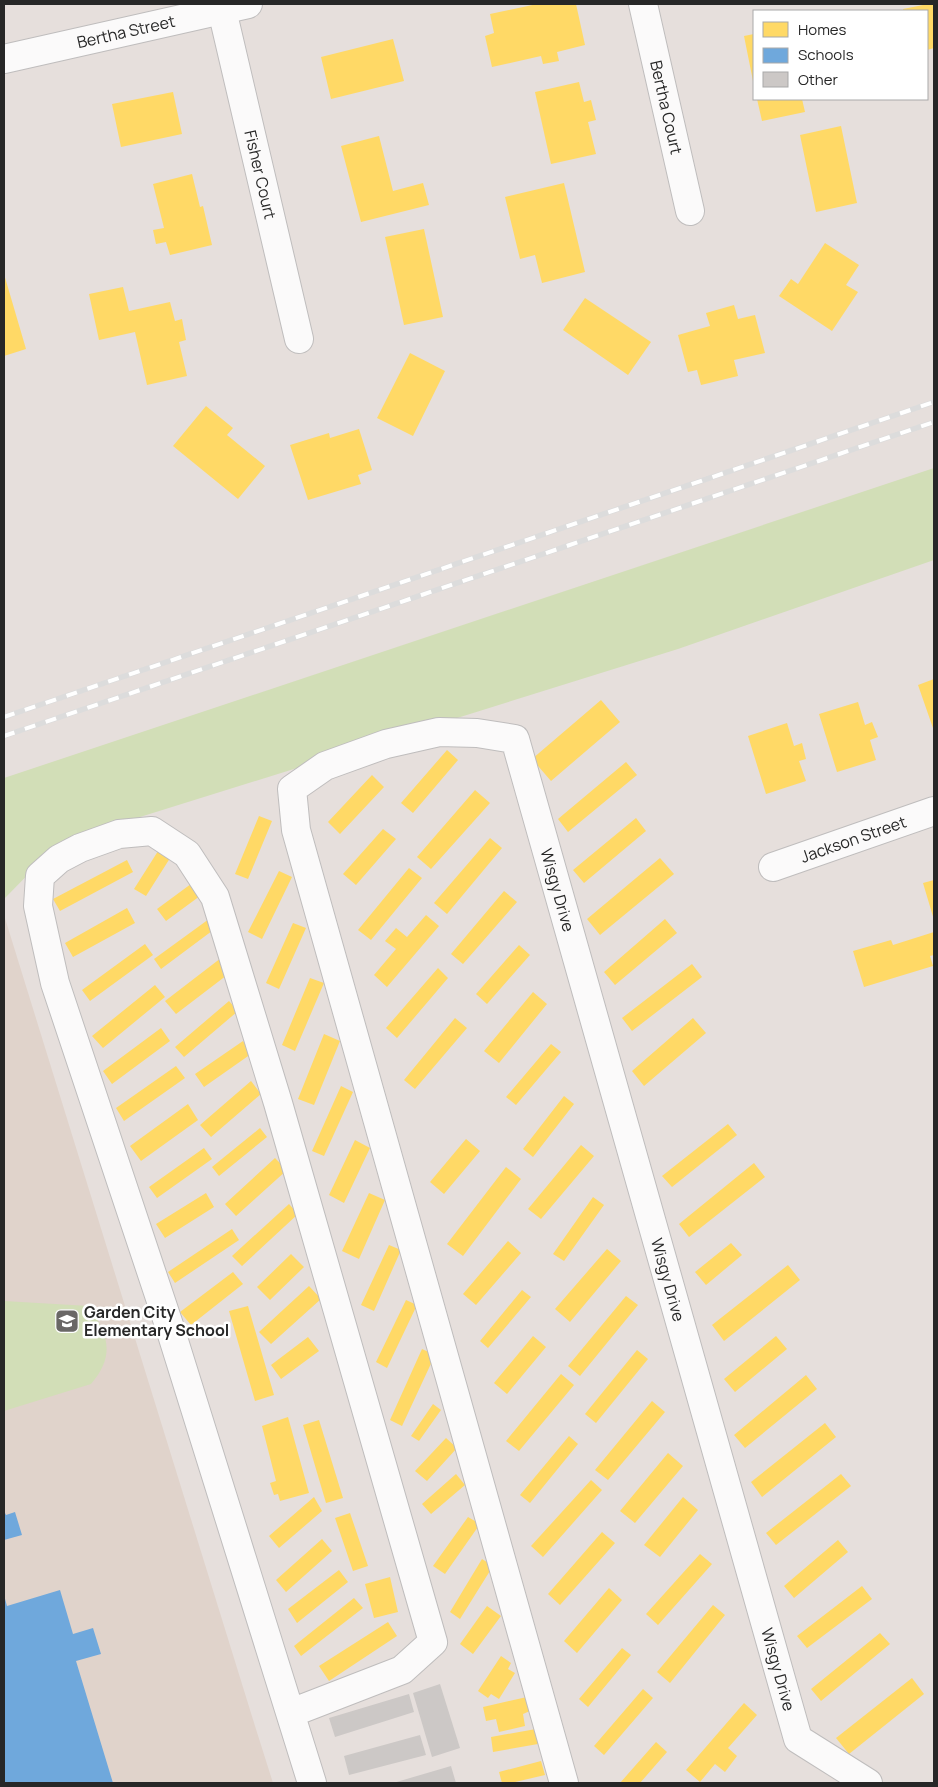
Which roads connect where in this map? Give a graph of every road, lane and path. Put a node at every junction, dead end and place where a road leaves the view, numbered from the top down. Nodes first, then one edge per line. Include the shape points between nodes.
1 (248, 4) edge
2 (643, 4) edge
3 (222, 10) junction
4 (4, 59) edge
5 (690, 210) dead end
6 (299, 339) dead end
7 (934, 811) edge
8 (773, 867) dead end
9 (291, 1713) junction
10 (312, 1783) edge
11 (564, 1783) edge
12 (868, 1783) edge

1 - 3 street, Bertha Street
2 - 5 street, Bertha Court
3 - 4 street, Bertha Street
3 - 6 street, Fisher Court
7 - 8 street, Jackson Street
9 - 9 street via 55,982 38,906 40,876 59,859 119,834 152,831 187,854 215,897 278,1103 433,1642 402,1670
9 - 10 street
11 - 12 street, Wisgy Drive via 296,830 292,788 325,766 386,744 439,732 515,739 798,1739

